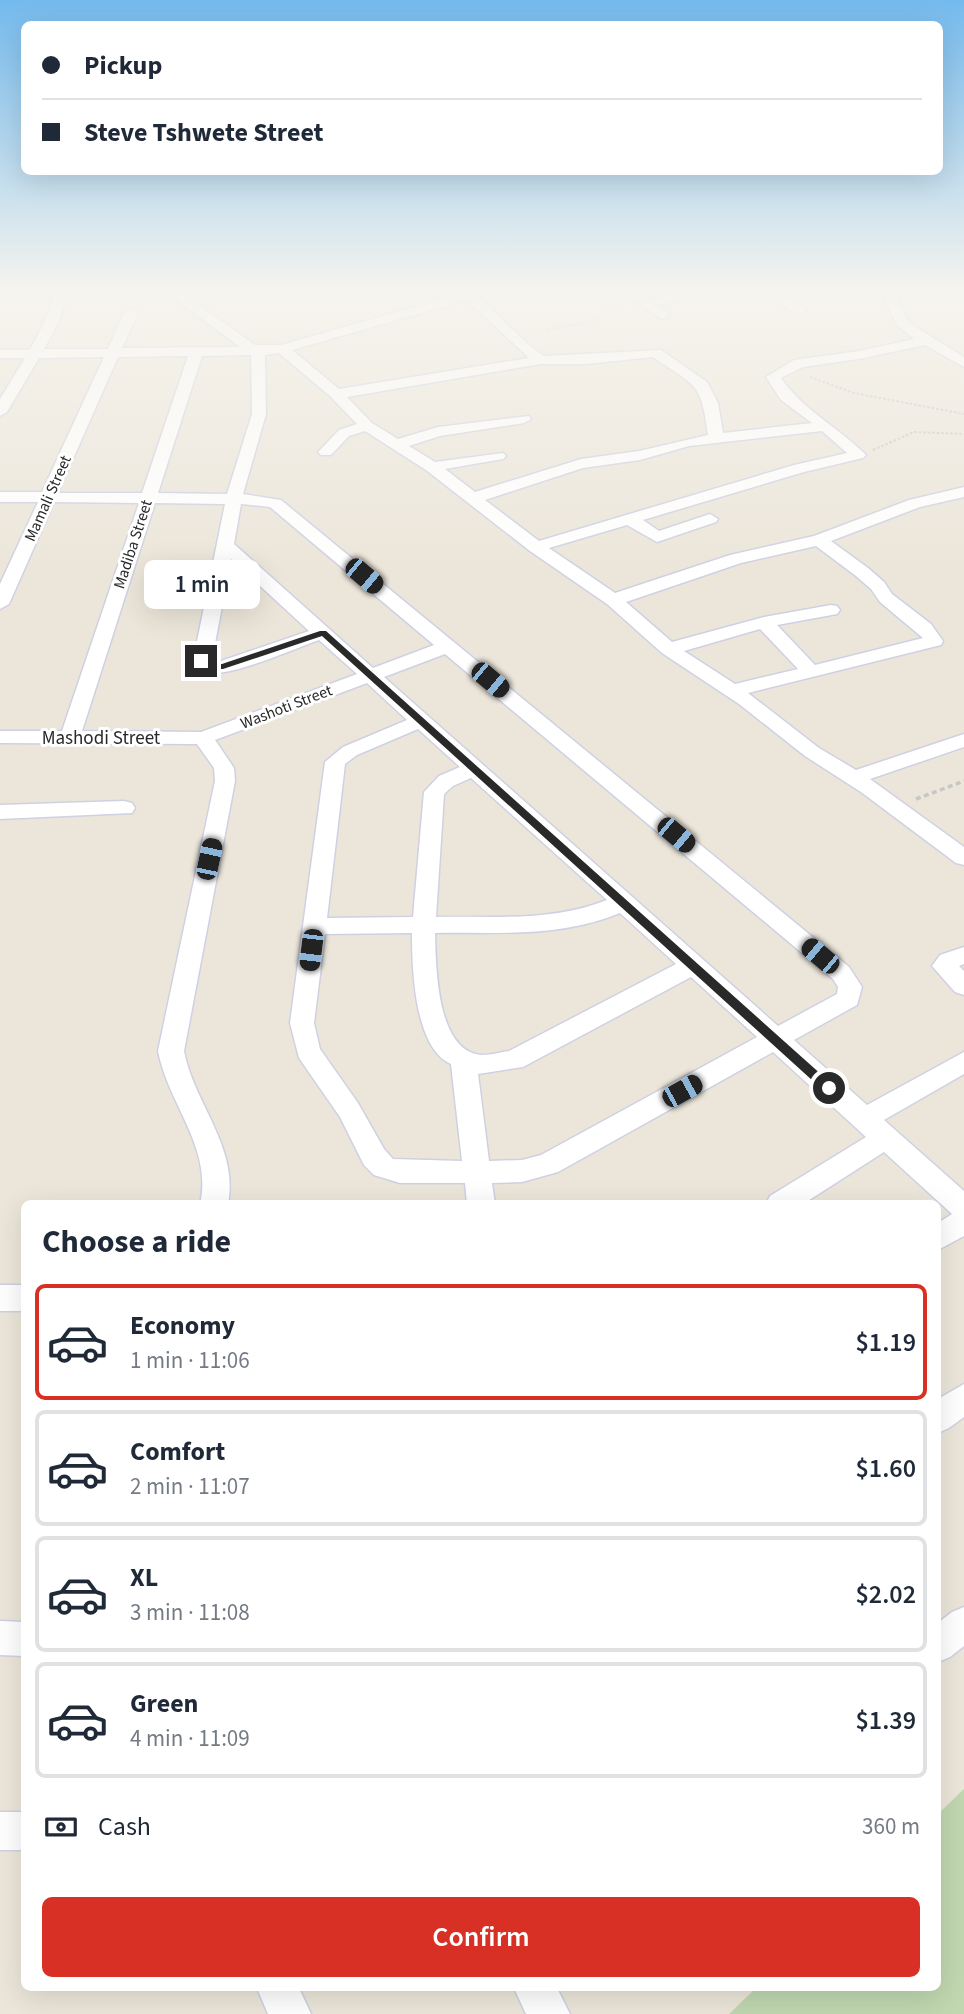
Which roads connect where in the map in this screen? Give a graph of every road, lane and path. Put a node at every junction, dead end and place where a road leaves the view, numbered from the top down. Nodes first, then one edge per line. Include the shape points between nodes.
1 (17, 382) edge
2 (98, 382) edge
3 (186, 382) edge
4 (258, 382) edge
5 (322, 382) edge
6 (408, 382) edge
7 (702, 382) edge
8 (775, 382) edge
9 (823, 382) edge
10 (336, 394) junction
11 (0, 412) edge
12 (964, 414) edge
13 (524, 419) dead end
14 (367, 426) junction
15 (824, 426) junction
16 (964, 434) edge
17 (716, 440) junction
18 (394, 445) junction
19 (326, 452) dead end
20 (858, 455) junction
21 (498, 456) dead end
22 (432, 467) junction
23 (964, 492) edge
24 (0, 497) edge
25 (47, 498) junction
26 (147, 498) junction
27 (473, 498) junction
28 (234, 499) junction
29 (628, 518) junction
30 (710, 519) dead end
31 (819, 540) junction
32 (225, 545) junction
33 (536, 547) junction
34 (613, 600) junction
35 (0, 604) edge
36 (831, 610) dead end
37 (764, 622) junction
38 (323, 632) junction
39 (449, 646) junction
40 (669, 649) junction
41 (811, 671) junction
42 (370, 675) junction
43 (731, 691) junction
44 (421, 721) junction
45 (69, 736) junction
46 (0, 737) edge
47 (202, 738) junction
48 (964, 740) edge
49 (475, 768) junction
50 (853, 778) junction
51 (964, 781) edge
52 (894, 806) junction
53 (124, 808) dead end
54 (0, 812) edge
55 (961, 851) edge
56 (622, 903) junction
57 (423, 925) junction
58 (314, 926) junction
59 (964, 955) edge
60 (693, 965) junction
61 (964, 986) edge
62 (776, 1041) junction
63 (464, 1062) junction
64 (964, 1062) edge
65 (864, 1119) junction
66 (884, 1139) junction
67 (479, 1171) junction
68 (214, 1200) edge
69 (481, 1200) edge
70 (786, 1200) edge
71 (964, 1208) edge
72 (964, 1221) edge
73 (941, 1236) edge
74 (0, 1298) edge
75 (21, 1298) edge
76 (964, 1398) edge
77 (941, 1416) edge
78 (964, 1623) edge
79 (0, 1639) edge
80 (21, 1639) edge
81 (941, 1642) edge
82 (0, 1831) edge
83 (21, 1831) edge
84 (278, 1991) edge
85 (536, 1991) edge
86 (290, 2014) edge
87 (549, 2014) edge

1 - 11 street
2 - 25 street, Mamali Street
3 - 26 street, Madiba Street
4 - 28 street via 259,414
5 - 10 street
6 - 10 street
7 - 17 street via 712,401
8 - 15 street via 786,397
9 - 12 path
10 - 14 street
13 - 18 street via 438,432
14 - 18 street
14 - 19 street via 339,436
15 - 17 street
15 - 20 street
16 - 20 path via 914,432
17 - 27 street via 576,465
18 - 22 street
20 - 29 street
21 - 22 street
22 - 27 street
23 - 31 street via 915,503
24 - 25 street
25 - 26 street
25 - 35 street, Mamali Street
26 - 28 street
26 - 45 street, Madiba Street
27 - 33 street
28 - 32 street
28 - 39 street via 275,503
29 - 30 street via 657,537
29 - 33 street
31 - 34 street via 727,562
31 - 41 street via 862,572 934,638 932,643
32 - 38 street
32 - 38 street via 203,664 223,667
33 - 34 street
34 - 40 street
36 - 37 street
37 - 40 street
37 - 41 street
38 - 42 street
39 - 42 street, Washoti Street
39 - 62 street via 844,977 848,999
40 - 43 street
41 - 43 street
42 - 44 street
42 - 47 street, Washoti Street
43 - 50 street
44 - 49 street
44 - 58 street via 335,762
45 - 46 street, Mashodi Street
45 - 47 street, Mashodi Street
47 - 68 street via 224,768 225,781 171,1051 176,1074 214,1161
48 - 50 street
49 - 56 street
49 - 57 street via 434,792
50 - 52 street
51 - 52 path
52 - 55 street
53 - 54 street
56 - 57 street via 585,918 552,924
56 - 60 street
57 - 58 street
57 - 63 street via 433,1023 446,1046
58 - 67 street via 302,1033 308,1051 349,1110 374,1157 384,1167 400,1172
59 - 61 street via 944,966
60 - 62 street
60 - 63 street via 514,1060 488,1066
62 - 65 street
62 - 67 street via 548,1164 522,1171
63 - 67 street
64 - 65 street
65 - 66 street
66 - 70 street
66 - 71 street
67 - 69 street
72 - 73 street
74 - 75 street
76 - 77 street
78 - 81 street
79 - 80 street
82 - 83 street
84 - 86 street
85 - 87 street

